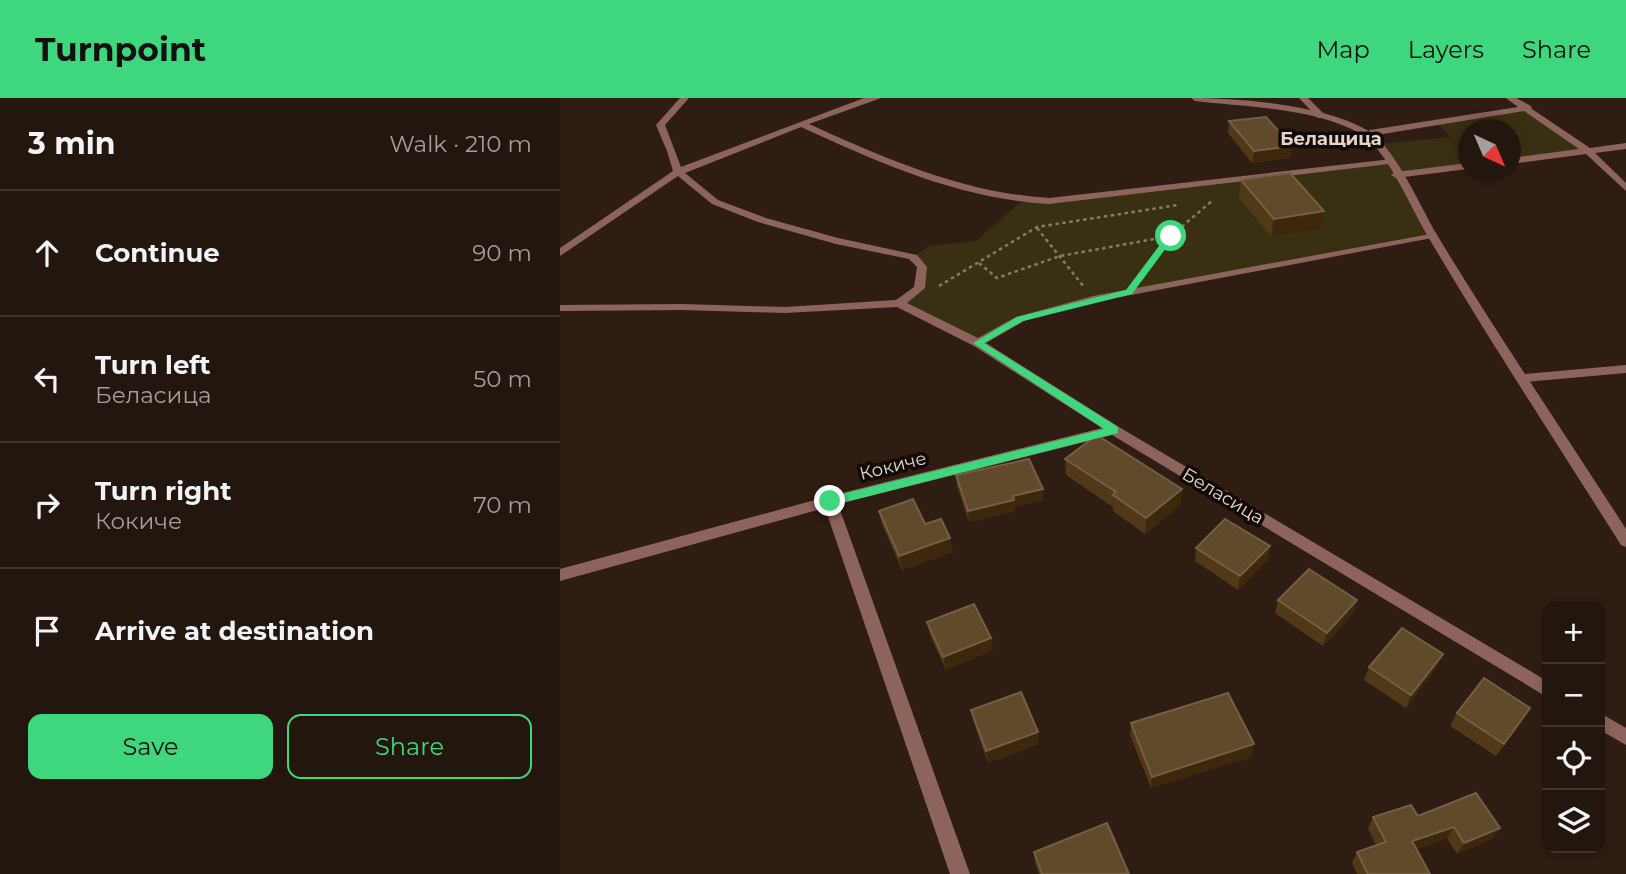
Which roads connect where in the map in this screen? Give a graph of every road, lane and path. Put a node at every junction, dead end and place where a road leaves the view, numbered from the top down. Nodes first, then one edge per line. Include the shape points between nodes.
1 (685, 98) edge
2 (877, 98) edge
3 (1195, 98) edge
4 (1303, 98) edge
5 (1510, 98) edge
6 (1528, 108) junction
7 (1321, 116) junction
8 (801, 124) junction
9 (1370, 133) junction
10 (1626, 146) edge
11 (1588, 151) junction
12 (1521, 160) edge
13 (1390, 161) junction
14 (1458, 167) edge
15 (678, 172) junction
16 (1396, 175) junction
17 (1626, 188) edge
18 (1199, 202) dead end
19 (1186, 204) dead end
20 (1037, 227) junction
21 (1432, 235) junction
22 (1171, 236) junction
23 (560, 253) edge
24 (1060, 256) junction
25 (979, 263) junction
26 (1129, 292) junction
27 (1093, 299) junction
28 (901, 304) junction
29 (560, 308) edge
30 (978, 343) junction
31 (1626, 369) edge
32 (1525, 378) junction
33 (1114, 430) junction
34 (830, 501) junction
35 (1626, 541) edge
36 (560, 575) edge
37 (1542, 687) edge
38 (1605, 724) edge
39 (1626, 737) edge
40 (960, 874) edge

1 - 15 street via 660,125
2 - 8 street
3 - 7 street
4 - 7 street
5 - 6 street
6 - 9 street
6 - 11 street
7 - 9 street
8 - 13 street via 875,158 1021,202
8 - 15 street
9 - 13 street
10 - 11 street
11 - 12 street
11 - 17 street
13 - 16 street
14 - 16 street
15 - 23 street
15 - 28 street via 715,202 762,220 913,257 922,268 919,288
16 - 21 street
18 - 22 path via 1213,200
19 - 20 path
20 - 24 path
20 - 25 path
21 - 26 street
21 - 32 street
22 - 24 path
22 - 26 path
24 - 25 path via 997,278
24 - 27 path
25 - 28 path
26 - 27 street
27 - 30 street via 1020,319
28 - 29 street via 785,310
28 - 30 street, Беласица
30 - 33 street, Беласица
31 - 32 street
32 - 35 street
33 - 34 street, Кокиче
33 - 37 street, Беласица
34 - 36 street, Кокиче
34 - 40 street
38 - 39 street

